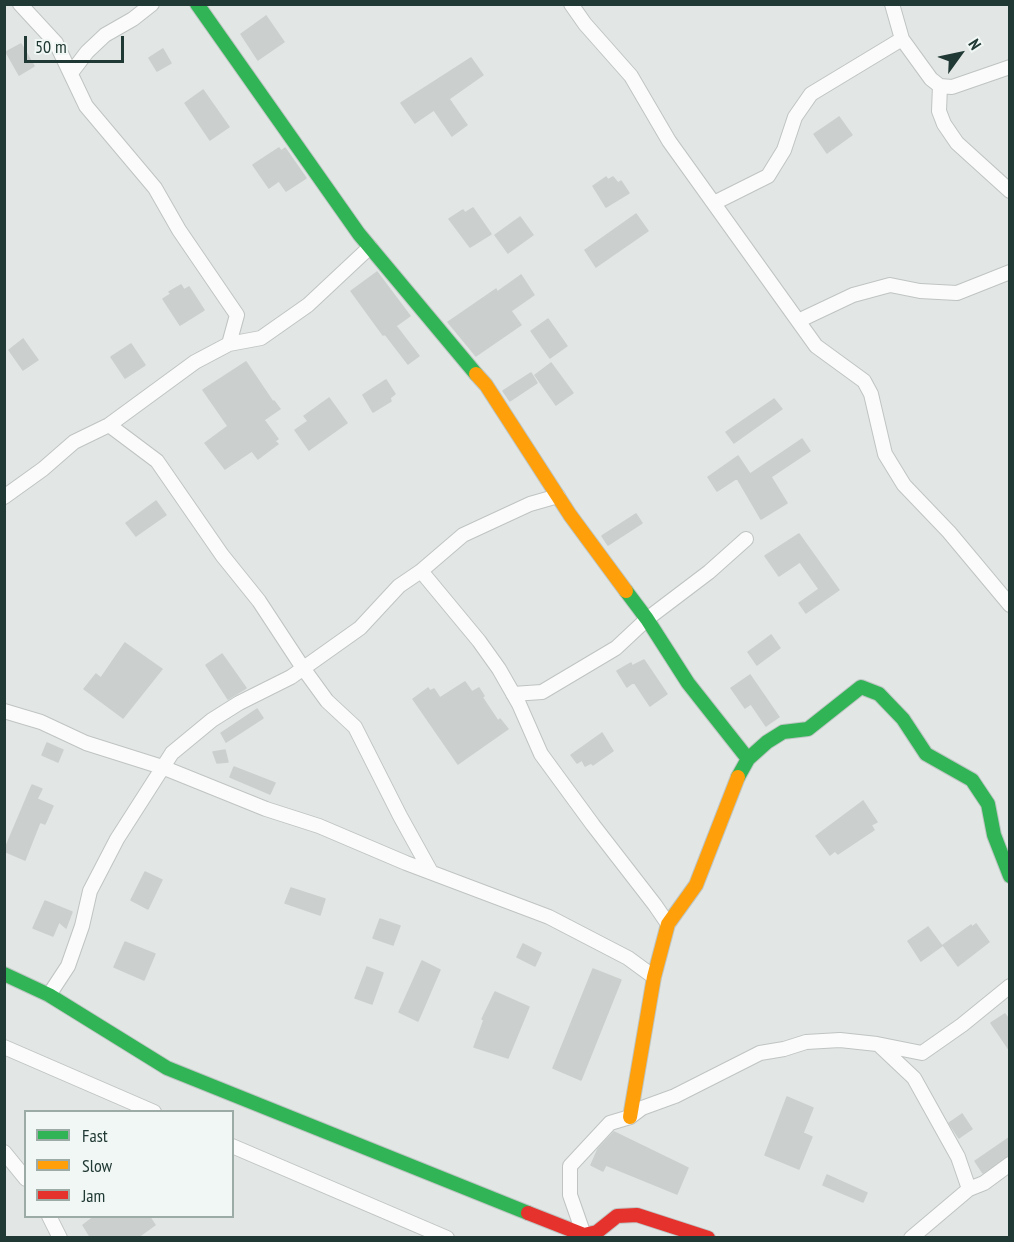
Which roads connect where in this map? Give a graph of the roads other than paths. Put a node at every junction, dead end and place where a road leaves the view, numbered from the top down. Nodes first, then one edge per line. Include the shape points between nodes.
1 (20, 4) edge
2 (152, 4) edge
3 (197, 4) edge
4 (571, 4) edge
5 (892, 4) edge
6 (902, 39) junction
7 (1010, 67) edge
8 (71, 73) junction
9 (940, 86) junction
10 (1010, 190) edge
11 (714, 203) junction
12 (370, 247) junction
13 (1010, 272) edge
14 (798, 321) junction
15 (229, 344) junction
16 (108, 425) junction
17 (558, 496) junction
18 (4, 497) edge
19 (746, 539) dead end
20 (421, 571) junction
21 (1010, 605) edge
22 (647, 619) junction
23 (303, 668) junction
24 (513, 694) junction
25 (4, 711) edge
26 (748, 759) junction
27 (162, 767) junction
28 (431, 872) junction
29 (1010, 876) edge
30 (668, 924) junction
31 (4, 974) edge
32 (654, 977) junction
33 (1010, 986) edge
34 (49, 995) junction
35 (877, 1044) junction
36 (4, 1047) edge
37 (149, 1110) edge
38 (630, 1117) junction
39 (234, 1147) edge
40 (4, 1152) edge
41 (1010, 1164) edge
42 (24, 1177) edge
43 (969, 1189) junction
44 (50, 1218) edge
45 (584, 1236) edge
46 (60, 1238) edge
47 (447, 1238) edge
48 (708, 1238) edge
49 (911, 1238) edge

1 - 8 street via 56,43
2 - 8 street via 105,35
3 - 12 street
4 - 11 street via 632,76 669,141
5 - 6 street
6 - 9 street
6 - 11 street via 811,94 795,117 784,150 768,176
7 - 9 street via 952,87
8 - 15 street via 86,106 155,188 237,315
9 - 10 street via 939,111 944,124 957,143
11 - 14 street
12 - 15 street via 308,305 261,338
12 - 17 street via 486,385
13 - 14 street via 957,293 890,285 853,295
14 - 21 street via 816,346 864,381 871,394 885,454 904,484
15 - 16 street via 195,362
16 - 18 street via 74,442
16 - 23 street via 157,461
17 - 20 street via 530,504 463,535
17 - 22 street
19 - 22 street
20 - 23 street via 399,586 360,628
20 - 24 street via 479,641
22 - 24 street via 616,648 542,692
22 - 26 street via 688,683
23 - 27 street via 212,720 172,753
23 - 28 street via 327,701 355,727
24 - 30 street via 540,754
25 - 27 street
26 - 29 street via 783,732 808,729 861,687 879,694 903,719 926,754 972,780 988,804 994,835
26 - 30 street via 696,885
27 - 28 street
27 - 34 street via 90,891 68,966
28 - 32 street via 549,917 628,958
30 - 32 street
31 - 34 street
32 - 38 street
33 - 35 street via 922,1053
34 - 45 street via 167,1068
35 - 38 street via 806,1042 760,1053 675,1096 642,1107
35 - 43 street via 914,1078 958,1157
36 - 37 street
38 - 45 street via 609,1123 570,1166 570,1195
39 - 47 street
40 - 42 street
41 - 43 street
43 - 49 street
44 - 46 street
45 - 48 street via 597,1232 617,1216 637,1215

